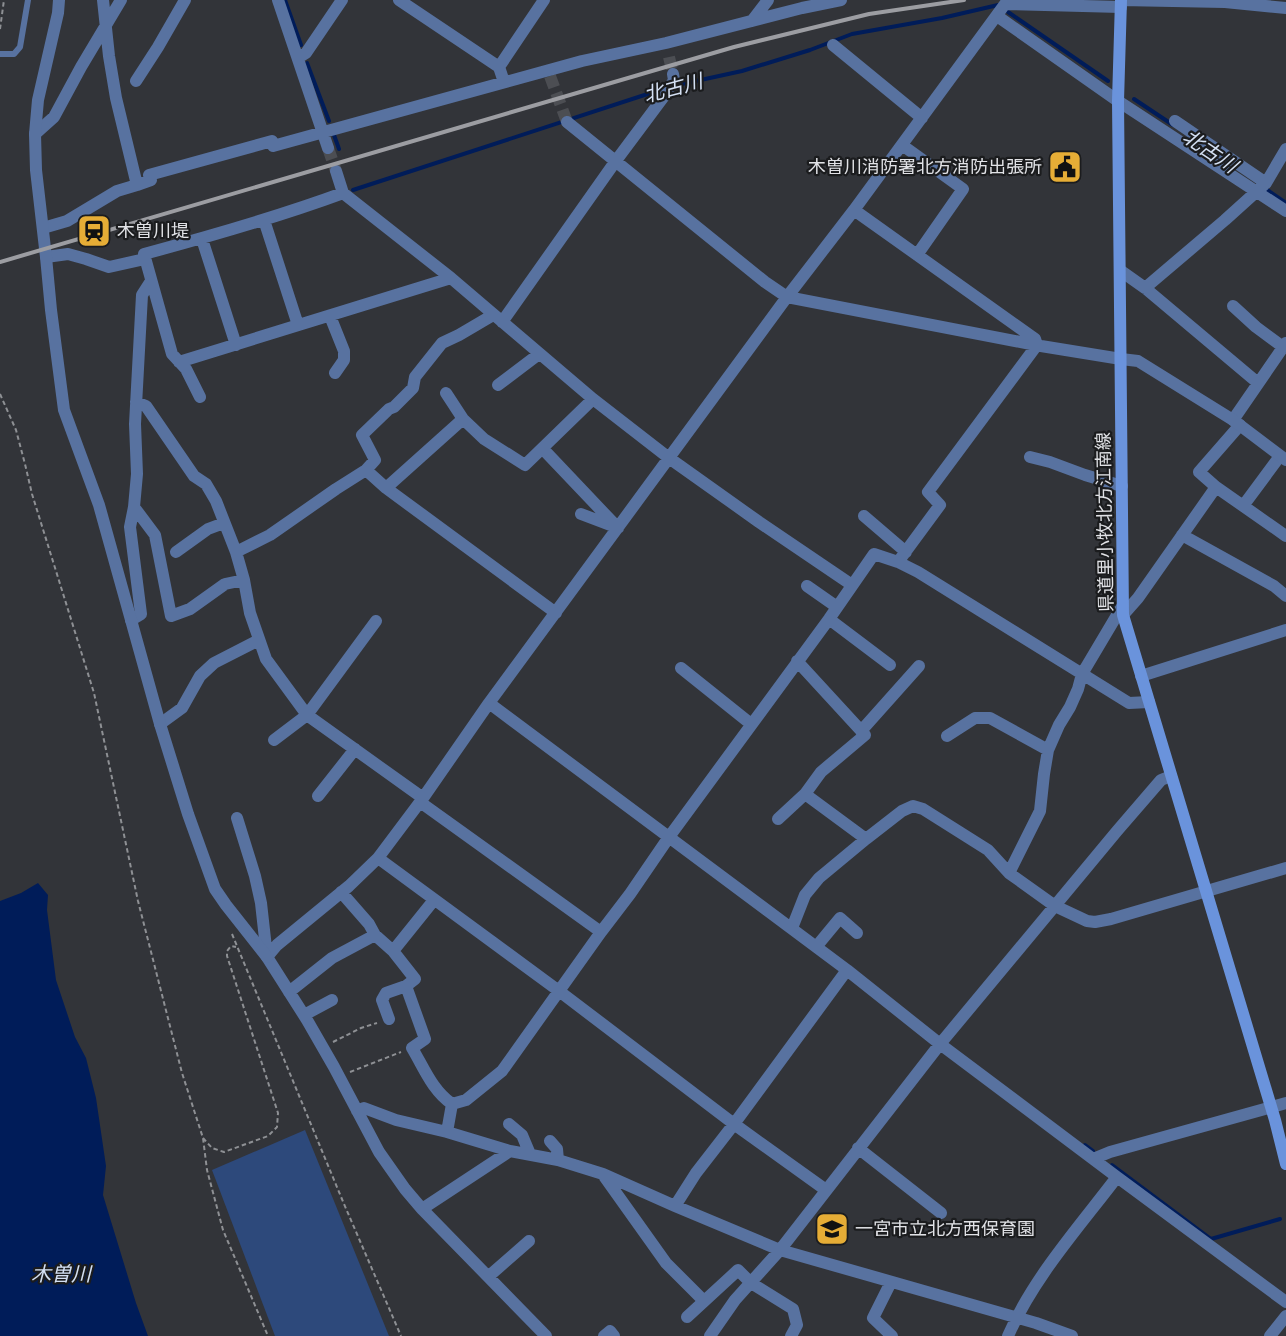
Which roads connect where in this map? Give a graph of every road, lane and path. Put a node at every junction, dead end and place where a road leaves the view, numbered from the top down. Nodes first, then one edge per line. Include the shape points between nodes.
1 (4, 0) edge
2 (28, 0) edge
3 (58, 0) edge
4 (103, 0) edge
5 (121, 0) edge
6 (185, 0) edge
7 (278, 0) edge
8 (342, 0) edge
9 (399, 0) edge
10 (544, 0) edge
11 (768, 0) edge
12 (789, 0) edge
13 (842, 0) edge
14 (1121, 3) edge
15 (802, 8) junction
16 (1286, 8) edge
17 (996, 16) junction
18 (752, 21) junction
19 (106, 27) junction
20 (0, 29) edge
21 (666, 43) junction
22 (833, 45) dead end
23 (0, 54) edge
24 (669, 57) tunnel mouth
25 (298, 58) junction
26 (499, 67) junction
27 (673, 77) tunnel mouth
28 (136, 81) dead end
29 (504, 82) junction
30 (1118, 101) junction
31 (921, 118) junction
32 (1175, 121) dead end
33 (567, 122) tunnel mouth
34 (322, 132) junction
35 (35, 134) junction
36 (902, 145) junction
37 (328, 148) tunnel mouth
38 (1286, 149) edge
39 (615, 162) junction
40 (336, 171) tunnel mouth
41 (137, 185) junction
42 (1261, 186) junction
43 (343, 193) junction
44 (854, 210) junction
45 (1286, 211) edge
46 (264, 220) junction
47 (43, 228) junction
48 (202, 239) junction
49 (917, 255) junction
50 (46, 257) junction
51 (145, 259) junction
52 (1121, 271) junction
53 (451, 278) junction
54 (151, 281) junction
55 (1145, 288) junction
56 (787, 297) junction
57 (1233, 306) dead end
58 (330, 316) junction
59 (497, 319) junction
60 (298, 326) junction
61 (236, 345) junction
62 (1037, 345) junction
63 (1285, 345) edge
64 (539, 354) junction
65 (1121, 359) junction
66 (179, 362) junction
67 (334, 373) dead end
68 (1258, 383) junction
69 (498, 385) dead end
70 (446, 393) dead end
71 (0, 394) edge
72 (200, 397) dead end
73 (593, 399) junction
74 (136, 402) junction
75 (463, 419) junction
76 (1237, 422) junction
77 (543, 449) junction
78 (669, 458) junction
79 (1030, 458) dead end
80 (1283, 458) edge
81 (366, 470) junction
82 (1122, 486) junction
83 (386, 488) junction
84 (1216, 488) junction
85 (1243, 506) junction
86 (134, 507) junction
87 (581, 514) dead end
88 (864, 516) dead end
89 (224, 523) junction
90 (618, 528) junction
91 (1182, 535) junction
92 (1286, 536) edge
93 (176, 552) dead end
94 (236, 552) junction
95 (906, 552) junction
96 (898, 562) junction
97 (244, 580) junction
98 (852, 585) junction
99 (807, 586) dead end
100 (1286, 596) edge
101 (837, 607) junction
102 (1123, 610) junction
103 (556, 613) junction
104 (829, 619) junction
105 (131, 620) junction
106 (376, 621) dead end
107 (1286, 630) edge
108 (259, 640) junction
109 (797, 661) junction
110 (890, 665) dead end
111 (919, 666) dead end
112 (681, 668) dead end
113 (1082, 674) junction
114 (1141, 676) junction
115 (1149, 702) junction
116 (489, 703) junction
117 (307, 715) junction
118 (160, 724) junction
119 (752, 724) junction
120 (861, 730) junction
121 (947, 736) dead end
122 (274, 740) dead end
123 (355, 749) junction
124 (1048, 750) junction
125 (1171, 776) junction
126 (805, 794) junction
127 (318, 796) dead end
128 (421, 800) junction
129 (237, 818) dead end
130 (778, 819) dead end
131 (669, 837) junction
132 (866, 839) junction
133 (378, 858) junction
134 (1286, 868) edge
135 (1009, 873) junction
136 (1205, 891) junction
137 (341, 892) junction
138 (434, 900) junction
139 (1055, 906) junction
140 (236, 919) junction
141 (792, 928) junction
142 (601, 932) junction
143 (857, 933) dead end
144 (375, 935) junction
145 (816, 947) junction
146 (239, 951) junction
147 (393, 951) junction
148 (267, 957) junction
149 (847, 970) junction
150 (405, 986) junction
151 (559, 991) junction
152 (289, 992) junction
153 (332, 1000) dead end
154 (304, 1015) junction
155 (389, 1019) joint
156 (940, 1044) junction
157 (322, 1047) junction
158 (412, 1048) junction
159 (339, 1077) junction
160 (1286, 1103) edge
161 (452, 1104) junction
162 (1271, 1107) junction
163 (357, 1111) junction
164 (509, 1124) dead end
165 (734, 1124) junction
166 (447, 1132) junction
167 (202, 1138) junction
168 (550, 1141) dead end
169 (858, 1148) junction
170 (510, 1151) junction
171 (530, 1154) junction
172 (1093, 1159) junction
173 (558, 1160) junction
174 (1286, 1164) edge
175 (603, 1174) junction
176 (1118, 1177) junction
177 (826, 1190) junction
178 (675, 1206) junction
179 (422, 1209) junction
180 (941, 1214) dead end
181 (529, 1241) dead end
182 (780, 1250) junction
183 (489, 1276) junction
184 (891, 1282) junction
185 (751, 1283) junction
186 (704, 1301) junction
187 (1286, 1302) edge
188 (1286, 1316) edge
189 (687, 1317) dead end
190 (1016, 1317) junction
191 (268, 1336) edge
192 (401, 1336) edge
193 (546, 1336) edge
194 (604, 1336) edge
195 (614, 1336) edge
196 (710, 1336) edge
197 (791, 1336) edge
198 (892, 1336) edge
199 (1008, 1336) edge
200 (1072, 1336) edge
201 (1270, 1336) edge

1 - 20 path
2 - 23 lane via 20,47 14,54
3 - 35 street
4 - 19 street
5 - 19 street
6 - 28 street
7 - 25 street
8 - 25 street via 306,53
9 - 26 street
10 - 26 street
11 - 18 street
12 - 15 street
13 - 15 street
14 - 16 street via 1224,2
14 - 17 street via 1005,4
14 - 30 main road, 県道里小牧北方江南線
15 - 18 street
17 - 30 street
17 - 31 street
18 - 21 street
19 - 35 street via 54,117
19 - 41 street via 116,98
21 - 24 street
21 - 29 street
22 - 31 street
25 - 34 street
26 - 29 street
27 - 39 street via 665,95
29 - 34 street
30 - 42 street
30 - 52 main road, 県道里小牧北方江南線
31 - 36 street
32 - 42 street
33 - 39 street
34 - 37 street
34 - 41 street via 273,146 272,141 149,175 151,180
35 - 47 street
36 - 44 street
36 - 49 street via 963,189
38 - 42 street
39 - 56 street
39 - 59 street
40 - 43 street
41 - 47 street via 117,191 67,221
42 - 45 street
42 - 55 street
43 - 46 street
43 - 53 street
44 - 49 street
44 - 56 street
46 - 48 street
46 - 60 street
47 - 50 street
48 - 51 street via 144,255
48 - 61 street
49 - 62 street via 1035,339
50 - 51 street via 68,254 109,267
50 - 105 street via 64,410 99,505
51 - 54 street
52 - 55 street
52 - 65 main road, 県道里小牧北方江南線
53 - 58 street
53 - 59 street
54 - 66 street via 172,354
54 - 74 street via 142,296
55 - 68 street
56 - 62 street
56 - 78 street
57 - 63 street
58 - 60 street
58 - 67 street via 344,351 344,360
59 - 64 street
59 - 81 street via 442,343 415,377 413,388 362,435 375,460
60 - 61 street
61 - 66 street
62 - 65 street
62 - 95 street via 927,492 940,505
63 - 68 street
64 - 69 street
64 - 73 street
65 - 76 street via 1138,361
65 - 82 main road, 県道里小牧北方江南線
66 - 72 street
68 - 76 street
70 - 75 street
71 - 167 path via 16,430 94,693 138,901
73 - 77 street
73 - 78 street
74 - 86 street
74 - 89 street via 146,406 194,476 206,484
75 - 77 street via 484,439 525,465
75 - 83 street
76 - 80 street
76 - 84 street via 1199,472
77 - 90 street
78 - 90 street
78 - 98 street
79 - 82 street
80 - 85 street
81 - 83 street
81 - 94 street via 270,535
82 - 102 main road, 県道里小牧北方江南線
83 - 103 street
84 - 85 street
84 - 91 street
85 - 92 street
86 - 97 street via 155,535 171,616 190,609 225,584
86 - 105 street via 130,528 141,614
87 - 90 street
88 - 95 street
89 - 93 street via 208,529
89 - 94 street
90 - 103 street
91 - 100 street
91 - 102 street via 1138,597
94 - 97 street
95 - 96 street
96 - 98 street via 874,554
96 - 113 street
97 - 108 street
98 - 101 street
99 - 101 street
101 - 104 street
102 - 113 street
102 - 114 main road, 県道里小牧北方江南線
103 - 116 street
104 - 109 street
104 - 110 street
105 - 118 street
106 - 117 street
107 - 114 street
108 - 117 street via 266,659
108 - 118 street via 214,663 200,676 182,708
109 - 119 street
109 - 120 street
111 - 120 street
112 - 119 street
113 - 115 street via 1129,703
113 - 124 street
114 - 115 main road, 県道里小牧北方江南線
115 - 125 main road, 県道里小牧北方江南線
116 - 128 street
116 - 131 street
117 - 122 street
117 - 123 street
118 - 140 street via 215,889
119 - 131 street
120 - 126 street via 865,735 820,772
121 - 124 street via 975,718 990,718
123 - 127 street
123 - 128 street
124 - 135 street via 1040,811
125 - 136 main road, 県道里小牧北方江南線
125 - 139 street via 1161,780
126 - 130 street
126 - 132 street
128 - 133 street
128 - 142 street
129 - 148 street via 261,903
131 - 141 street
131 - 142 street
132 - 135 street via 913,806 988,850
132 - 141 street via 804,895
133 - 137 street
133 - 138 street
134 - 136 street
135 - 139 street
136 - 139 street via 1095,922
136 - 162 main road, 県道里小牧北方江南線
137 - 144 street
137 - 148 street
138 - 147 street
138 - 151 street
139 - 156 street
140 - 146 path via 231,925
140 - 148 street
141 - 145 street
142 - 151 street
143 - 145 street via 840,918
144 - 147 street
144 - 152 street via 332,958
145 - 149 street
146 - 167 path via 231,946 227,956 278,1113 277,1127 268,1136 224,1152 212,1148
146 - 192 path
147 - 150 street via 416,978
148 - 152 street
149 - 156 street
149 - 165 street
150 - 155 street via 386,993 382,1000
150 - 158 street via 425,1039
151 - 161 street via 502,1071 466,1100
151 - 165 street
152 - 154 street
153 - 154 street
154 - 157 street
155 - 157 path
156 - 169 street
156 - 172 street
157 - 159 street
158 - 159 path
158 - 161 street via 434,1088
159 - 163 street
160 - 162 street
161 - 166 street
162 - 172 street
162 - 174 main road, 県道里小牧北方江南線
163 - 166 street via 364,1108
163 - 179 street via 379,1152
164 - 171 street via 522,1135
165 - 177 street
165 - 178 street
166 - 170 street
167 - 191 path via 223,1230
168 - 173 street via 557,1149
169 - 177 street
169 - 180 street
170 - 171 street
170 - 179 street
171 - 173 street
172 - 176 street
173 - 175 street
175 - 178 street
175 - 186 street via 666,1263
176 - 187 street
176 - 190 street via 1035,1284
177 - 182 street
178 - 182 street
179 - 183 street
181 - 183 street
182 - 184 street
182 - 185 street
183 - 193 street
184 - 190 street
184 - 198 street via 873,1318
185 - 186 street via 738,1270
185 - 196 street
185 - 197 street via 793,1309 797,1325
186 - 189 street
188 - 201 street
190 - 199 street
190 - 200 street
194 - 195 street via 610,1331

